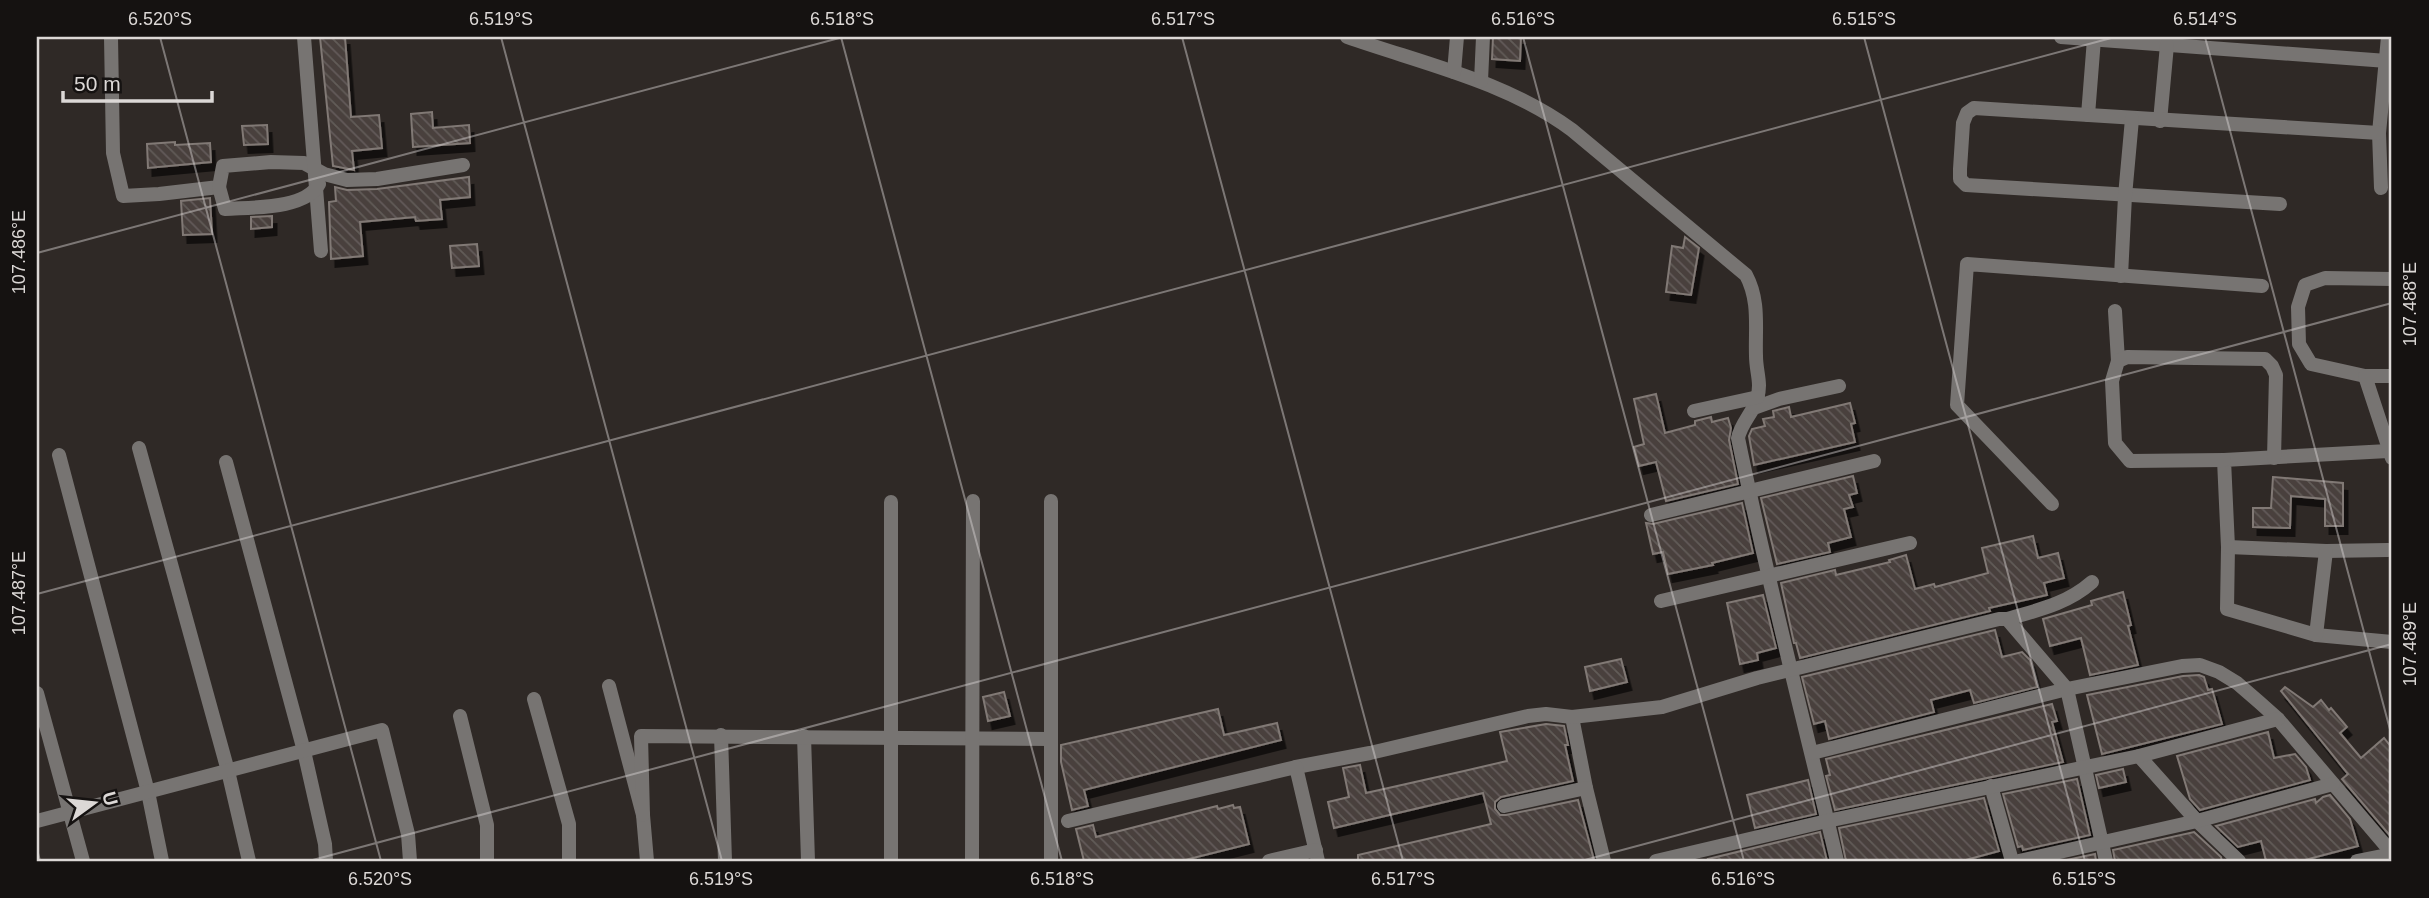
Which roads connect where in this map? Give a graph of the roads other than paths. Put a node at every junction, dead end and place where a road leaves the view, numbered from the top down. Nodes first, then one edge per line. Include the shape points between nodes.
1 (111, 37) edge
2 (304, 37) edge
3 (1347, 37) edge
4 (1457, 37) edge
5 (1483, 37) edge
6 (2061, 37) edge
7 (2388, 37) edge
8 (2094, 39) junction
9 (2136, 40) edge
10 (2167, 45) junction
11 (2387, 61) junction
12 (1454, 72) junction
13 (1481, 81) junction
14 (2088, 115) junction
15 (2132, 119) junction
16 (2160, 121) junction
17 (2379, 134) junction
18 (463, 165) dead end
19 (319, 171) junction
20 (219, 187) junction
21 (2381, 187) dead end
22 (315, 191) junction
23 (2125, 196) junction
24 (2280, 204) dead end
25 (321, 251) dead end
26 (2122, 276) junction
27 (2392, 279) edge
28 (2262, 286) dead end
29 (2115, 311) dead end
30 (2118, 361) junction
31 (2365, 376) junction
32 (2392, 376) edge
33 (1839, 386) dead end
34 (1756, 402) junction
35 (1694, 411) dead end
36 (139, 448) dead end
37 (60, 455) dead end
38 (2390, 455) edge
39 (2274, 458) junction
40 (2224, 460) junction
41 (1874, 461) dead end
42 (226, 463) dead end
43 (1749, 492) junction
44 (973, 501) dead end
45 (1051, 501) dead end
46 (891, 502) dead end
47 (2052, 504) dead end
48 (1651, 515) dead end
49 (1910, 543) dead end
50 (2228, 547) junction
51 (2388, 550) dead end
52 (2326, 551) junction
53 (1768, 577) junction
54 (2092, 582) dead end
55 (1661, 601) dead end
56 (2007, 619) junction
57 (2316, 635) junction
58 (2392, 642) edge
59 (1792, 669) junction
60 (609, 686) dead end
61 (2067, 689) junction
62 (37, 693) edge
63 (534, 699) dead end
64 (460, 716) dead end
65 (1572, 717) junction
66 (2278, 719) junction
67 (722, 735) junction
68 (804, 736) junction
69 (891, 738) junction
70 (972, 738) junction
71 (1051, 738) junction
72 (304, 751) junction
73 (1812, 753) junction
74 (2139, 756) junction
75 (1296, 767) junction
76 (2084, 767) junction
77 (228, 771) junction
78 (2333, 784) junction
79 (1991, 786) junction
80 (1586, 788) junction
81 (148, 792) junction
82 (1504, 806) dead end
83 (69, 813) junction
84 (643, 815) junction
85 (37, 821) edge
86 (1068, 821) dead end
87 (1827, 821) junction
88 (2197, 821) junction
89 (2103, 843) junction
90 (2392, 853) edge
91 (1317, 856) edge
92 (83, 861) edge
93 (162, 861) edge
94 (249, 861) edge
95 (326, 861) edge
96 (410, 861) edge
97 (487, 861) edge
98 (569, 861) edge
99 (647, 861) edge
100 (725, 861) edge
101 (808, 861) edge
102 (891, 861) edge
103 (972, 861) edge
104 (1051, 861) edge
105 (1269, 861) edge
106 (1604, 861) edge
107 (1656, 861) edge
108 (1836, 861) edge
109 (2012, 861) edge
110 (2019, 861) edge
111 (2106, 861) edge
112 (2239, 861) edge
113 (2357, 861) edge

1 - 20 street via 113,153 123,196
2 - 19 street
3 - 12 street
4 - 12 street
5 - 13 street
6 - 8 street
7 - 11 street
8 - 9 street
8 - 14 street
9 - 10 street
10 - 11 street
10 - 16 street
11 - 17 street
12 - 13 street
13 - 34 street via 1556,118 1746,275 1756,300 1761,385
14 - 15 street
14 - 23 street via 1974,108 1966,113 1963,124 1960,179 1966,185
15 - 16 street
15 - 23 street
16 - 17 street
17 - 21 street
18 - 19 street via 377,180 348,180
19 - 20 street via 293,162 223,166
19 - 22 street
20 - 22 street via 225,209 290,204
22 - 25 street
23 - 24 street
23 - 26 street
26 - 28 street
26 - 47 street via 1966,264 1957,405
27 - 31 street via 2325,278 2305,285 2298,307 2299,344 2311,364
29 - 30 street
30 - 39 street via 2127,357 2265,359 2276,375
30 - 40 street via 2112,381 2115,443 2130,461
31 - 32 street
31 - 38 street
33 - 34 street
34 - 35 street
34 - 43 street via 1738,438
36 - 77 street
37 - 81 street
38 - 39 street
39 - 40 street
40 - 50 street
41 - 43 street
42 - 72 street
43 - 48 street
43 - 53 street
44 - 70 street
45 - 71 street
46 - 69 street
49 - 53 street
50 - 52 street
50 - 57 street via 2227,609
51 - 52 street
52 - 57 street
53 - 55 street
53 - 59 street
54 - 56 street via 2064,602
56 - 59 street
56 - 61 street
57 - 58 street
59 - 65 street via 1662,707
59 - 73 street
60 - 84 street
61 - 66 street via 2200,665 2237,683
61 - 73 street
61 - 76 street
62 - 83 street
63 - 98 street via 569,824
64 - 97 street via 487,825
65 - 75 street via 1528,716
65 - 80 street
66 - 74 street
66 - 78 street
67 - 68 street
67 - 84 street via 641,736
67 - 100 street
68 - 69 street
68 - 101 street
69 - 70 street
69 - 102 street
70 - 71 street
70 - 103 street
71 - 104 street
72 - 77 street
72 - 95 street
72 - 96 street via 382,730 408,834
73 - 87 street
74 - 76 street
74 - 88 street
75 - 86 street
75 - 91 street
76 - 79 street
76 - 89 street
77 - 81 street
77 - 94 street
78 - 88 street
78 - 90 street
79 - 87 street
79 - 109 street
80 - 82 street
80 - 106 street
81 - 83 street
81 - 93 street
83 - 85 street
83 - 92 street
84 - 99 street
87 - 107 street
87 - 108 street
88 - 89 street
88 - 112 street
89 - 110 street
89 - 111 street
90 - 113 street
91 - 105 street

